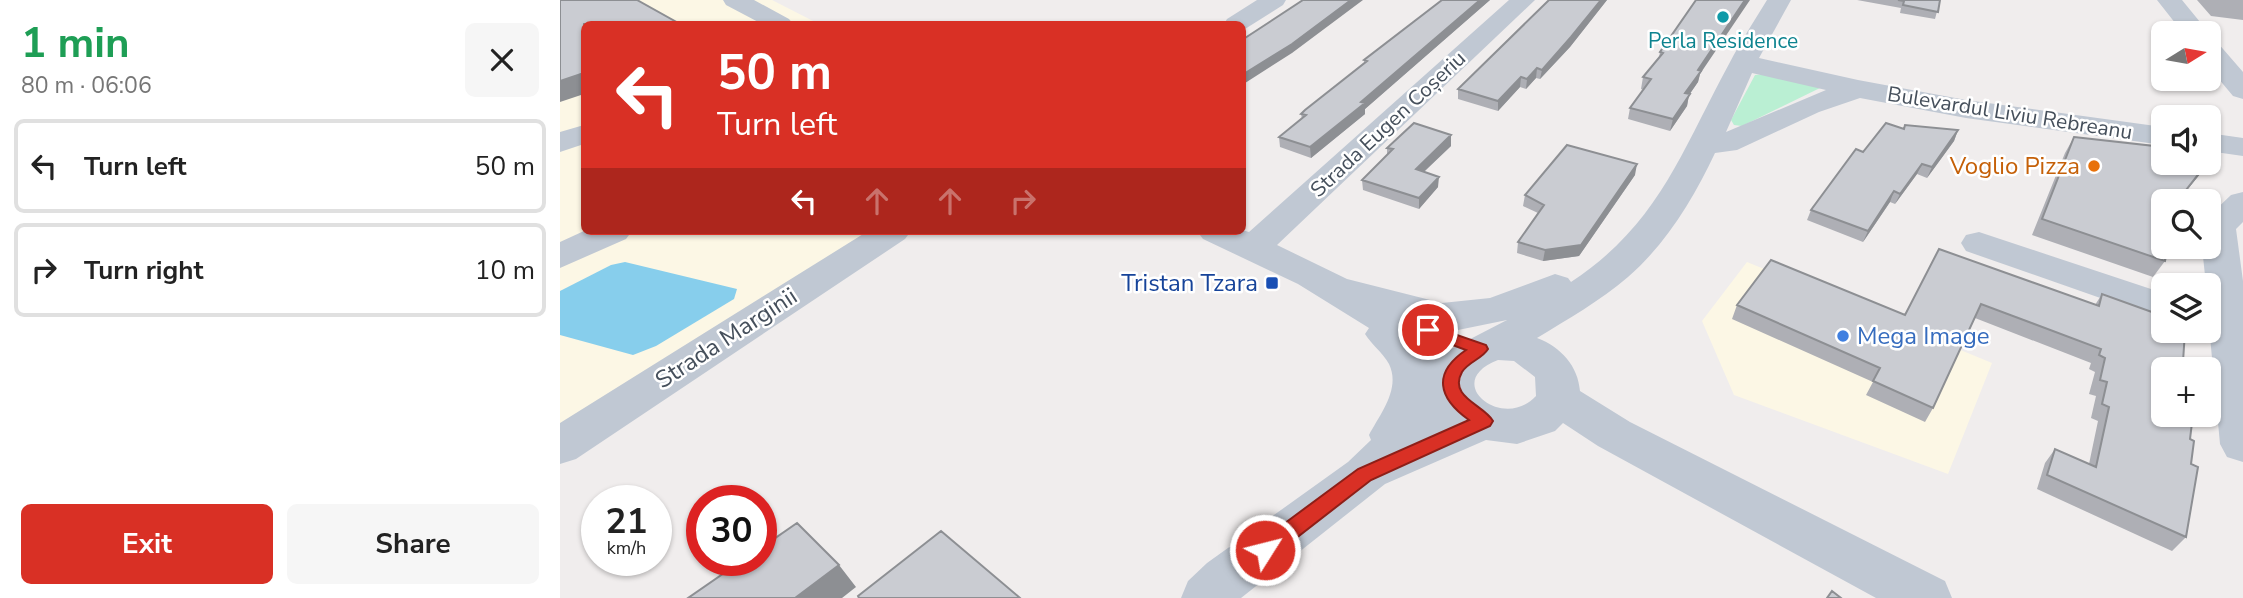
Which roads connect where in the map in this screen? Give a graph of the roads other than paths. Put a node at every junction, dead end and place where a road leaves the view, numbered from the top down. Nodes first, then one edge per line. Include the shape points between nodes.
1 (735, 0) edge
2 (1274, 0) edge
3 (1522, 0) edge
4 (1779, 0) edge
5 (2169, 0) edge
6 (774, 21) edge
7 (1241, 21) edge
8 (2186, 21) edge
9 (1744, 63) junction
10 (2221, 64) edge
11 (1858, 89) junction
12 (2243, 90) edge
13 (2151, 134) edge
14 (581, 135) edge
15 (560, 143) edge
16 (2221, 144) edge
17 (1704, 145) junction
18 (2243, 147) edge
19 (2243, 202) edge
20 (605, 235) edge
21 (887, 235) edge
22 (1224, 235) edge
23 (1979, 243) dead end
24 (1253, 247) junction
25 (560, 256) edge
26 (1613, 269) junction
27 (2218, 273) edge
28 (1341, 290) junction
29 (2151, 303) edge
30 (2221, 337) edge
31 (1539, 357) junction
32 (1472, 377) junction
33 (1546, 410) junction
34 (2243, 444) edge
35 (560, 446) edge
36 (1364, 475) junction
37 (1207, 598) edge
38 (1926, 598) edge

1 - 6 street
2 - 7 street
3 - 24 street, Strada Eugen Coșeriu
4 - 9 street
5 - 8 street
9 - 11 street, Bulevardul Liviu Rebreanu
9 - 17 street
10 - 12 street
11 - 13 street, Bulevardul Liviu Rebreanu
11 - 17 street, Bulevardul Liviu Rebreanu via 1726,143
14 - 15 street
16 - 18 street
17 - 26 street via 1683,188 1653,229
19 - 27 street via 2218,227
20 - 25 street
21 - 35 street, Strada Marginii
22 - 24 street
23 - 29 street
24 - 28 street
26 - 28 street via 1486,314 1427,314
26 - 31 street
26 - 32 street
28 - 32 street via 1429,353
28 - 36 street via 1400,346 1412,367 1415,387 1408,409
30 - 34 street
31 - 32 street via 1527,350
31 - 33 street via 1557,377 1560,393
32 - 33 street via 1511,426
32 - 36 street
33 - 38 street via 1614,434
36 - 37 street via 1225,579

